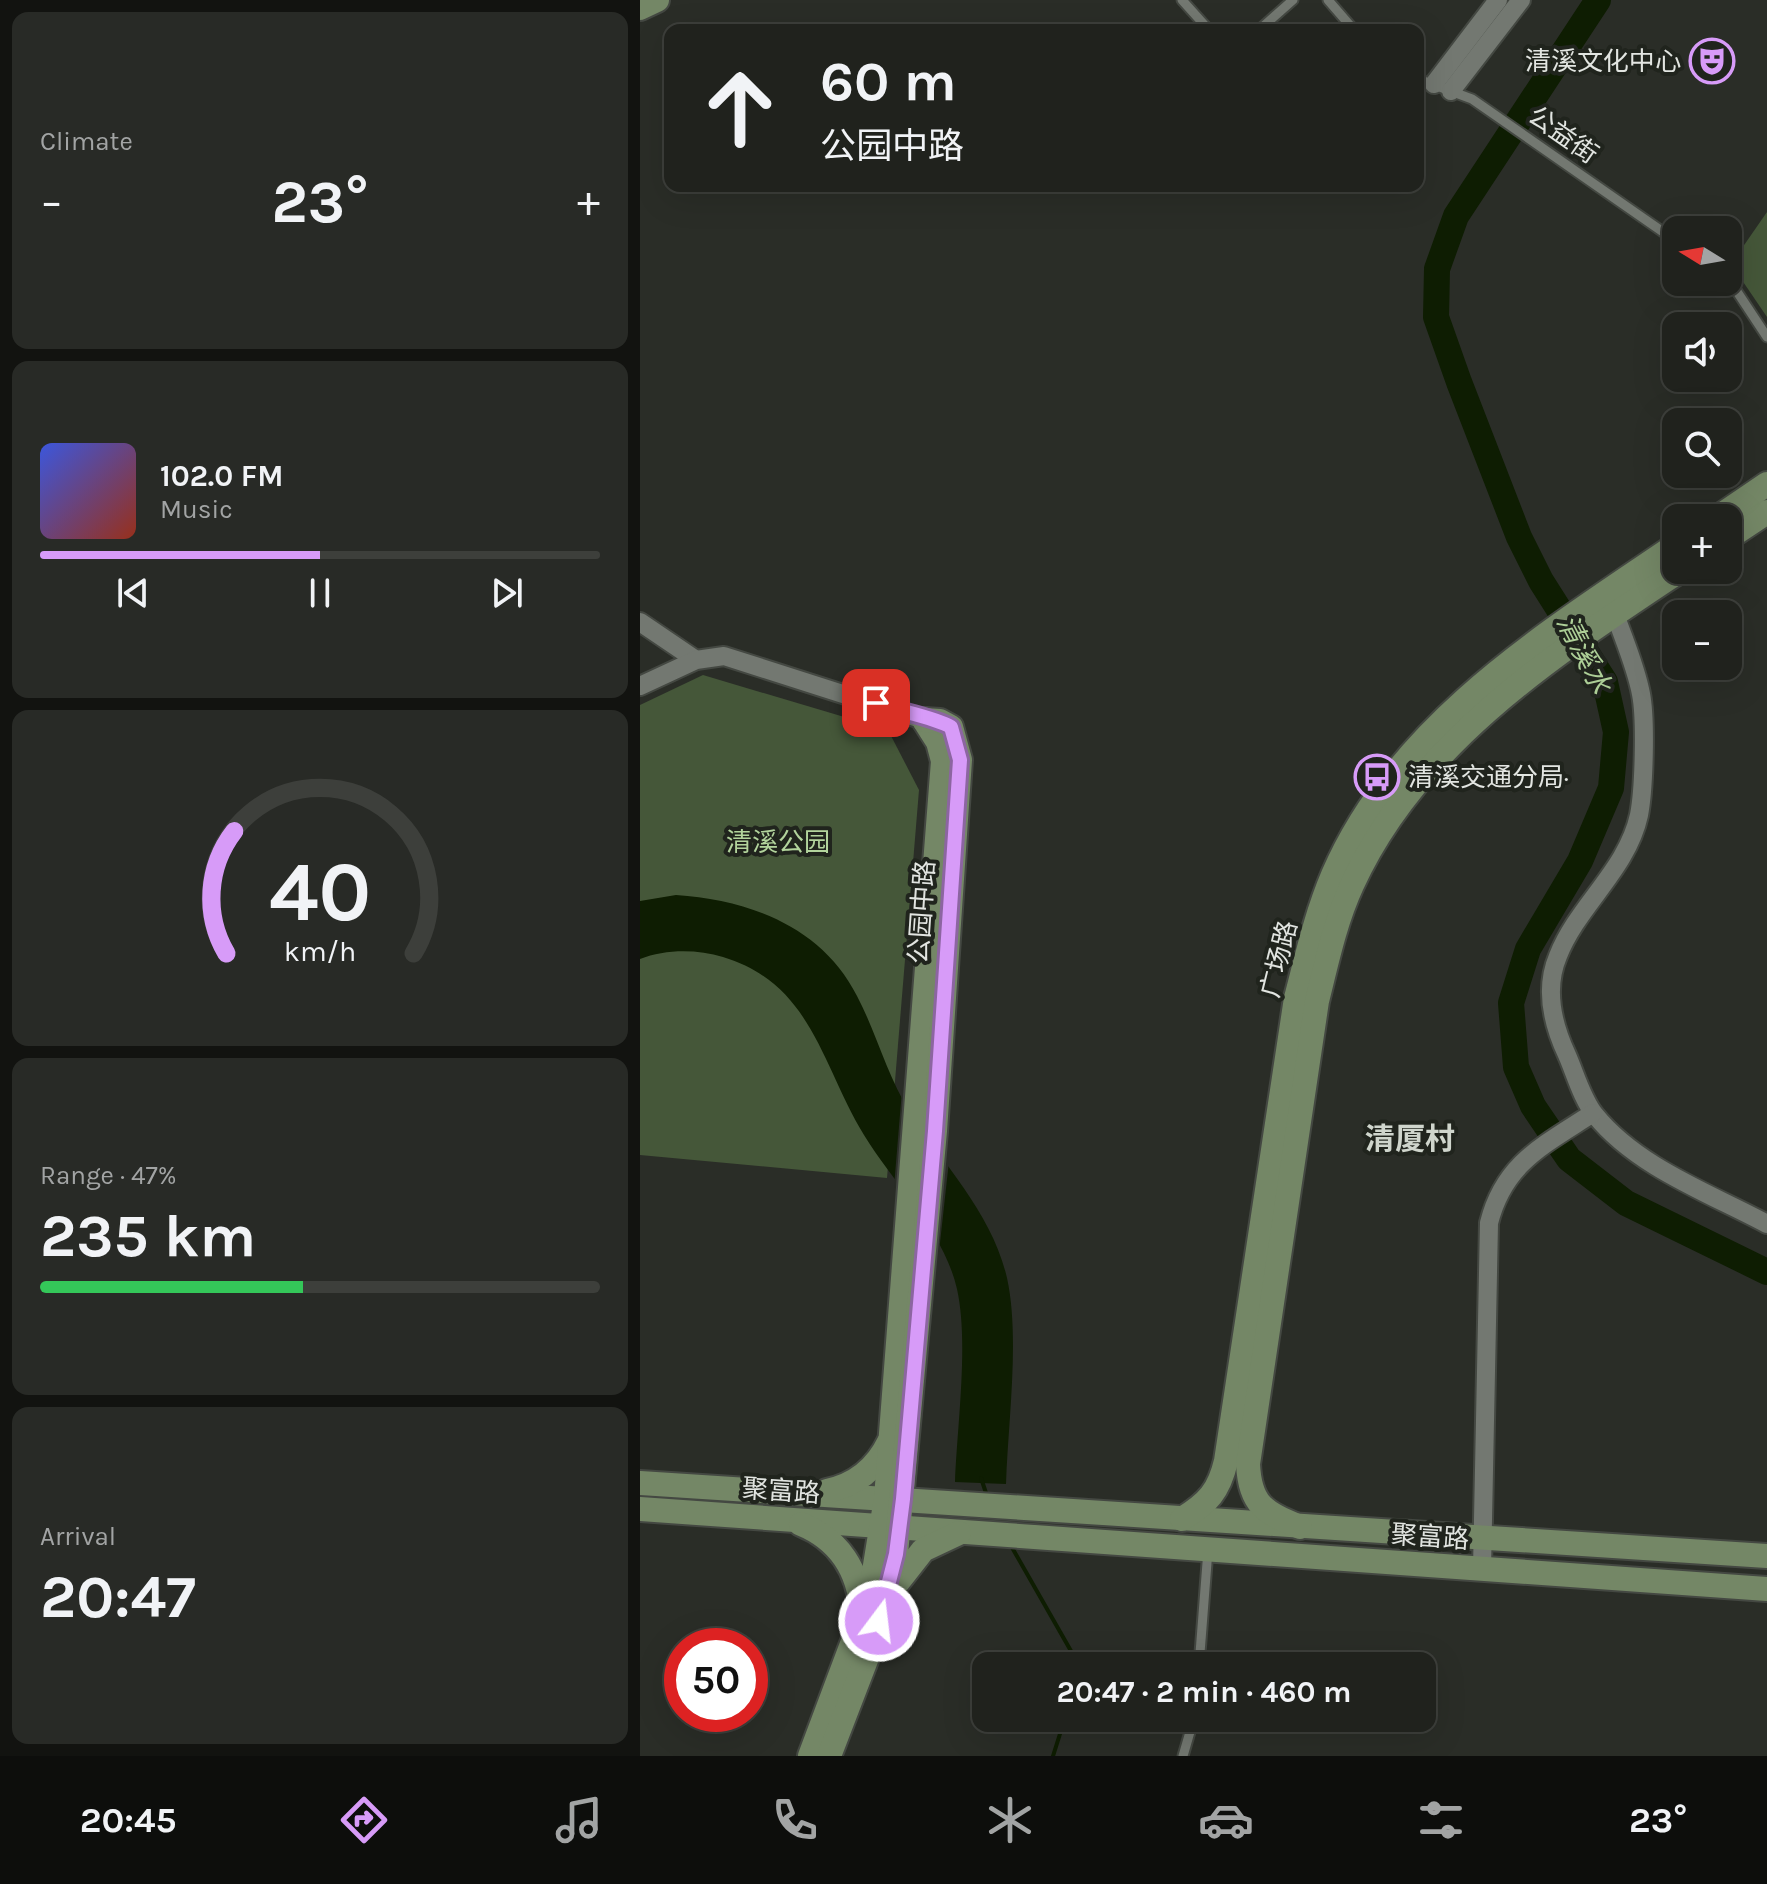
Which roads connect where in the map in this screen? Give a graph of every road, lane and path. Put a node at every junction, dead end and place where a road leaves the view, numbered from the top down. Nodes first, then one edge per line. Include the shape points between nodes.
1 (657, 0) edge
2 (1182, 0) edge
3 (1293, 0) edge
4 (1328, 0) edge
5 (1498, 0) edge
6 (1521, 0) edge
7 (640, 8) edge
8 (1204, 24) edge
9 (1266, 24) edge
10 (1349, 24) edge
11 (1426, 82) edge
12 (1451, 91) junction
13 (1662, 231) edge
14 (1740, 296) edge
15 (1767, 337) edge
16 (1767, 484) edge
17 (1738, 504) edge
18 (1767, 512) edge
19 (1742, 529) edge
20 (1662, 558) edge
21 (1662, 580) edge
22 (1609, 608) junction
23 (640, 622) edge
24 (1543, 651) junction
25 (696, 660) junction
26 (640, 686) edge
27 (924, 720) junction
28 (1593, 1113) junction
29 (1767, 1224) edge
30 (891, 1440) junction
31 (640, 1483) edge
32 (815, 1493) junction
33 (895, 1498) junction
34 (640, 1509) edge
35 (1182, 1519) junction
36 (792, 1520) junction
37 (891, 1526) junction
38 (1300, 1527) junction
39 (965, 1532) junction
40 (1483, 1538) junction
41 (1208, 1549) junction
42 (1767, 1556) edge
43 (1482, 1569) junction
44 (1767, 1589) edge
45 (886, 1600) junction
46 (863, 1618) junction
47 (1200, 1652) edge
48 (1190, 1732) edge
49 (810, 1756) edge
50 (829, 1756) edge
51 (1183, 1756) edge

1 - 7 street
2 - 8 lane
3 - 9 lane
4 - 10 lane
5 - 11 street
6 - 12 street
11 - 12 lane, 公益街
12 - 13 lane, 公益街 via 1472,99
14 - 15 lane
16 - 17 street
18 - 19 street
20 - 22 street, 广场路
21 - 22 street, 广场路
22 - 24 street, 广场路
22 - 28 street via 1642,695 1639,815 1615,868 1568,934 1551,983 1557,1033
23 - 25 street
24 - 35 street, 广场路 via 1492,675 1433,730 1391,779 1333,875 1296,998 1220,1485 1206,1505
24 - 38 street, 广场路 via 1409,794 1358,874 1333,936 1317,1001 1248,1464 1249,1487 1258,1504
25 - 26 street
25 - 27 street, 公园中路 via 724,656
27 - 30 street, 公园中路 via 943,761
27 - 33 street, 公园中路 via 951,727 960,760 935,1131
28 - 29 street via 1630,1151
28 - 40 street via 1533,1152 1504,1183 1489,1223
30 - 32 street via 880,1461 865,1474 845,1487
30 - 33 street
31 - 32 street, 聚富路
32 - 33 street, 聚富路
33 - 35 street, 聚富路
33 - 37 street
34 - 36 street, 聚富路
35 - 38 street, 聚富路
36 - 37 street, 聚富路
36 - 46 street via 821,1532 840,1549 861,1593
37 - 39 street, 聚富路
37 - 45 street
37 - 46 street
38 - 40 street, 聚富路
39 - 41 street, 聚富路
39 - 45 street via 923,1550
40 - 42 street, 聚富路
40 - 43 street
41 - 43 street, 聚富路
41 - 47 lane
43 - 44 street, 聚富路
45 - 50 street
46 - 49 street
48 - 51 lane

